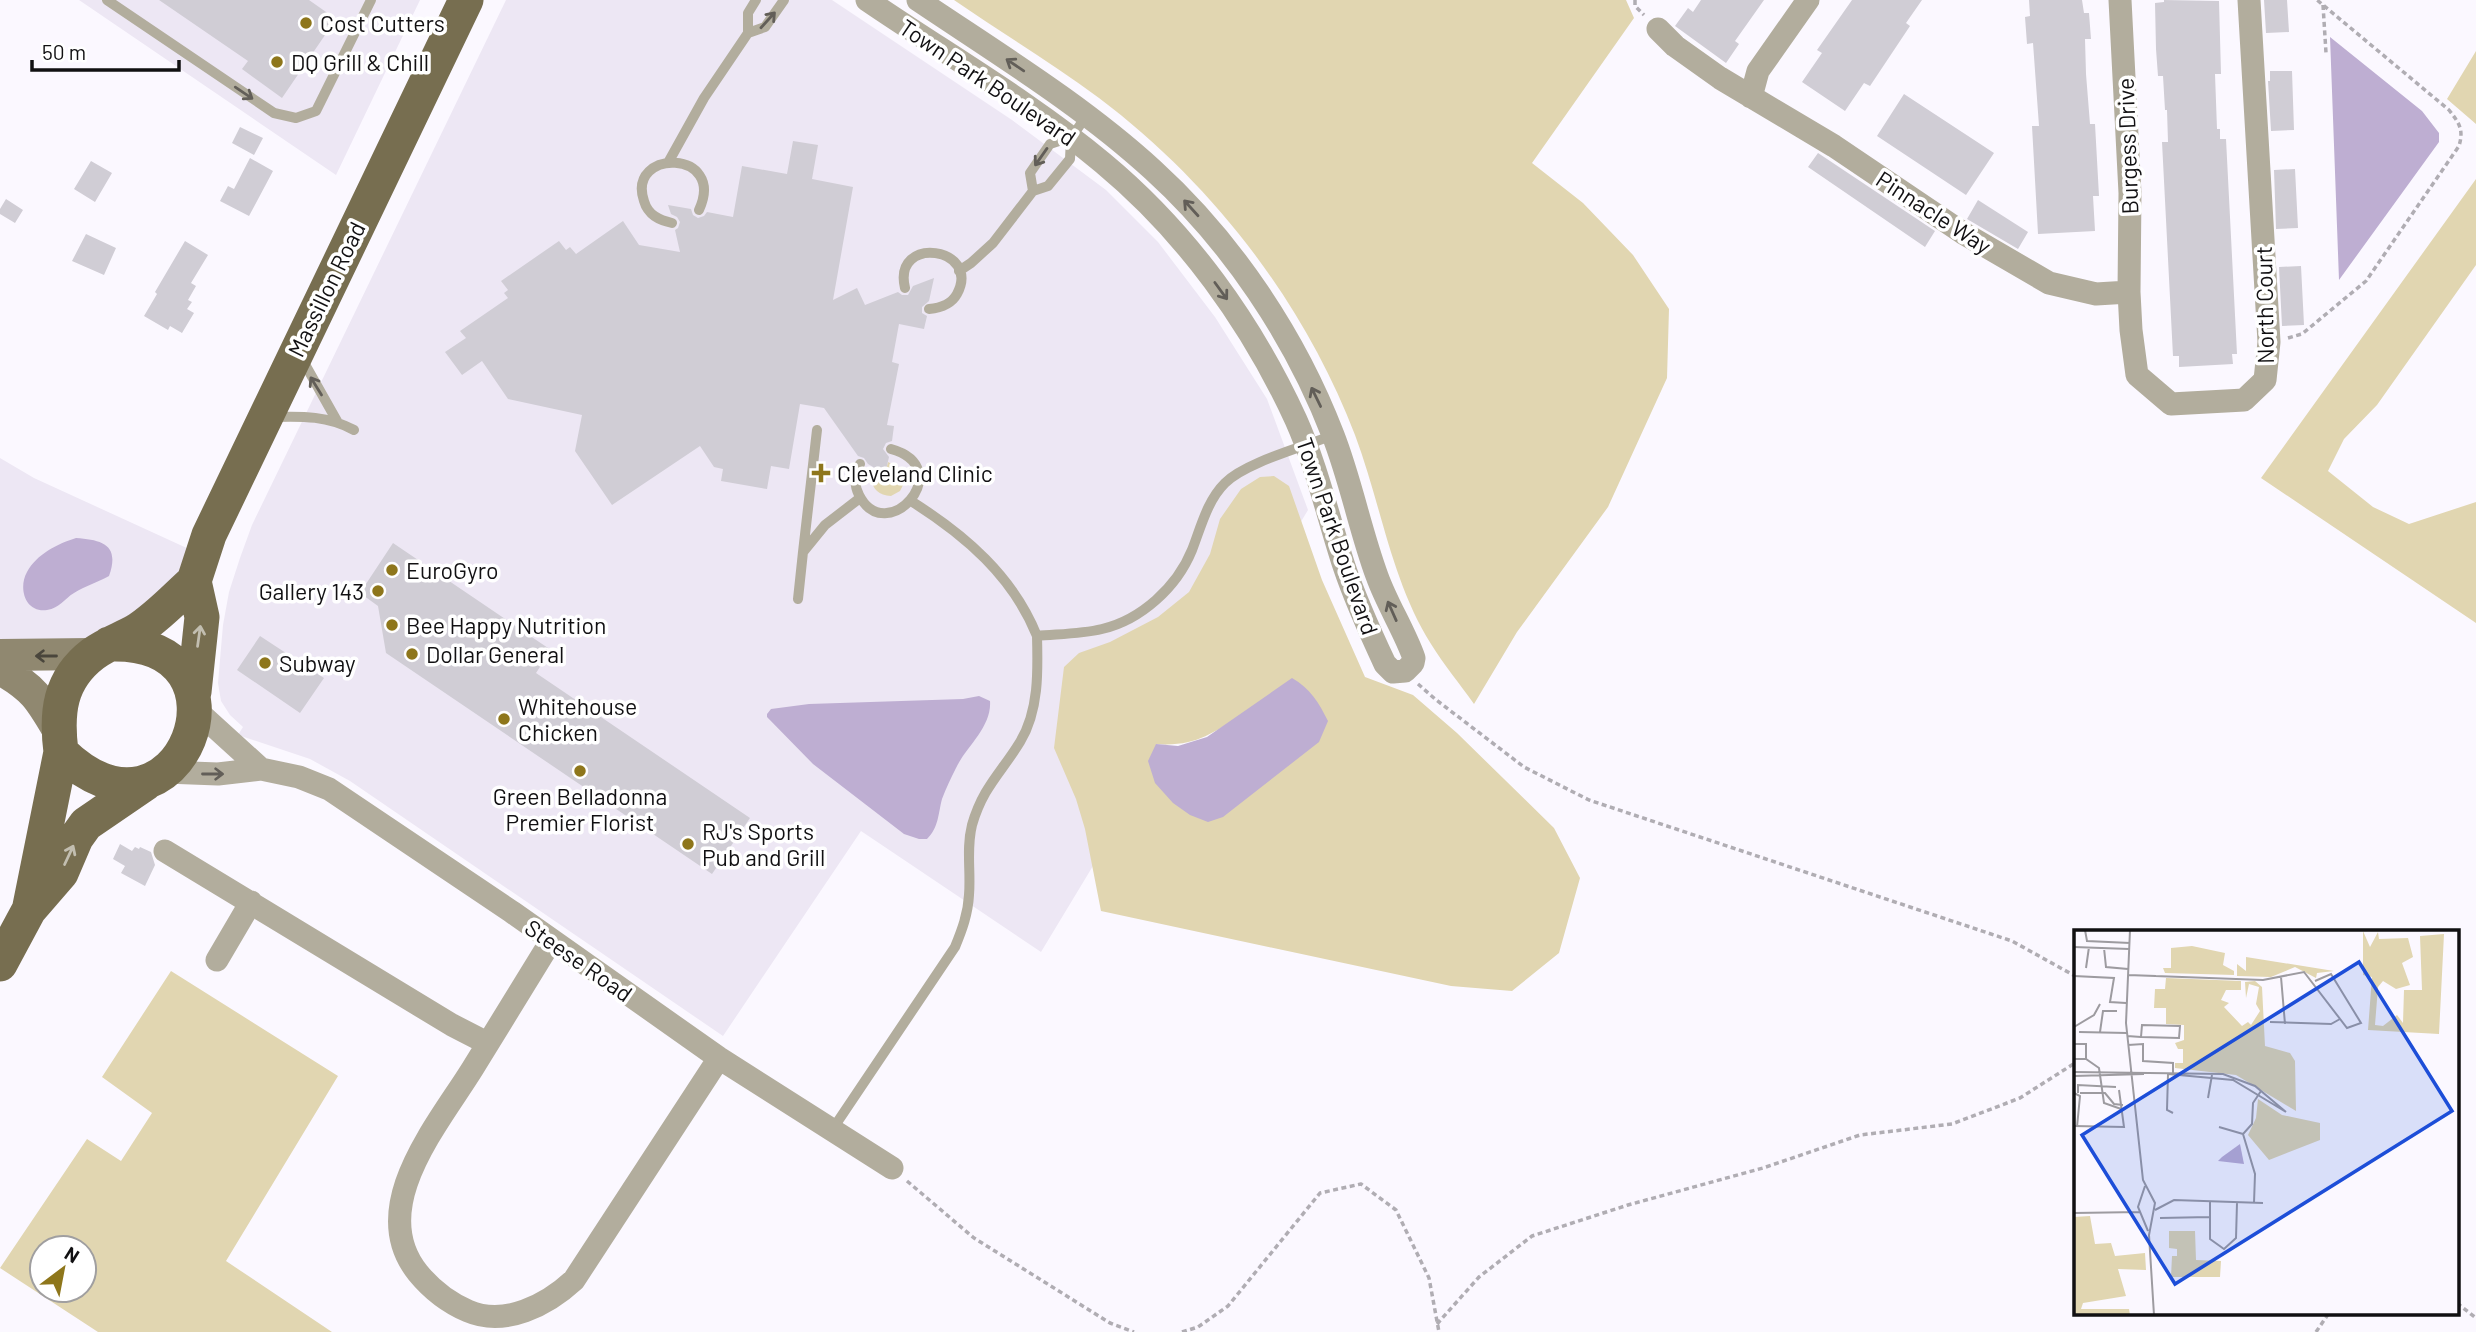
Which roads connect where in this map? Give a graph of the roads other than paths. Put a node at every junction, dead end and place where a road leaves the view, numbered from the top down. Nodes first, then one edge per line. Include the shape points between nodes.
1 (107, 0) edge
2 (466, 0) edge
3 (756, 0) edge
4 (784, 0) edge
5 (867, 0) edge
6 (918, 0) edge
7 (1808, 0) edge
8 (2120, 0) edge
9 (2249, 0) edge
10 (367, 2) edge
11 (1658, 29) dead end
12 (748, 33) junction
13 (1751, 97) junction
14 (1087, 115) junction
15 (1071, 138) junction
16 (669, 161) junction
17 (1033, 191) junction
18 (699, 209) dead end
19 (672, 223) dead end
20 (959, 271) junction
21 (905, 288) dead end
22 (2129, 292) junction
23 (929, 309) dead end
24 (297, 349) junction
25 (264, 418) junction
26 (337, 421) junction
27 (354, 430) dead end
28 (817, 430) dead end
29 (1333, 435) junction
30 (1307, 446) junction
31 (891, 449) dead end
32 (860, 464) dead end
33 (860, 498) junction
34 (911, 501) junction
35 (803, 552) junction
36 (194, 581) junction
37 (798, 599) dead end
38 (1037, 636) junction
39 (100, 649) junction
40 (0, 655) edge
41 (0, 669) edge
42 (194, 701) junction
43 (60, 741) junction
44 (261, 769) junction
45 (155, 778) junction
46 (165, 851) dead end
47 (251, 902) junction
48 (29, 911) junction
49 (551, 941) junction
50 (217, 961) dead end
51 (0, 964) edge
52 (487, 1044) junction
53 (719, 1058) junction
54 (832, 1130) junction
55 (892, 1168) road end

1 -> 10 lane via 274,113 296,118 316,111
2 - 24 main road, Massillon Road
3 - 12 lane via 748,13
12 -> 4 lane via 765,27
5 - 15 street, Town Park Boulevard
14 -> 6 street, Town Park Boulevard
7 - 13 street via 1758,71
8 - 22 street, Burgess Drive via 2130,193
9 - 22 street, North Court via 2269,342 2265,380 2244,400 2171,404 2137,375
11 - 13 street, Pinnacle Way via 1675,46
12 - 16 lane
13 - 22 street, Pinnacle Way via 2049,283 2096,293
14 - 15 lane
29 -> 14 street, Town Park Boulevard via 1286,340 1232,257 1171,188
15 - 17 lane via 1070,159 1048,186
15 -> 17 lane via 1050,144 1030,173
15 -> 30 street, Town Park Boulevard via 1142,199 1204,268 1265,360
16 - 18 lane via 696,172 704,190
16 - 19 lane via 651,170 643,199 653,216
17 - 20 lane via 993,243
20 - 21 lane via 949,257 922,253 907,266
20 - 23 lane via 961,281 954,299
24 - 25 main road, Massillon Road
26 -> 24 lane
25 - 26 lane
25 - 36 main road, Massillon Road via 209,535
26 - 27 lane
28 - 35 lane
29 - 30 lane
30 -> 29 street, Town Park Boulevard via 1345,567 1375,642 1388,669 1405,671 1414,658 1378,580
30 - 38 lane via 1246,469 1226,482 1212,501 1180,573 1165,593 1135,615 1103,629
31 - 34 lane via 916,467 918,488
32 - 33 lane via 855,478
33 - 34 lane via 886,513
33 - 35 lane via 825,525
34 - 38 lane via 984,556 1028,613
35 - 37 lane
36 - 39 main road, Massillon Road via 160,614
42 -> 36 main road via 202,617
38 - 54 lane via 1032,713 1021,741 984,791 972,826 967,856 970,893 956,947
39 -> 40 street
39 - 42 main road via 141,645 163,654 177,665
39 - 43 main road via 66,685 61,698
41 - 43 street via 41,700
42 - 44 street
42 - 45 main road via 192,733 185,747
43 - 45 main road via 83,771 101,782 120,786
43 - 48 main road
45 -> 44 street, Steese Road
44 - 49 street, Steese Road via 299,776 329,789
48 -> 45 main road via 61,873 86,824
46 - 47 street
47 - 50 street
47 - 52 street
48 - 51 main road
49 - 52 street
49 - 53 street, Steese Road
52 - 53 street via 405,1185 400,1228 404,1250 435,1292 453,1305 492,1316 537,1307 574,1280
53 - 54 street, Steese Road
54 - 55 street, Steese Road

